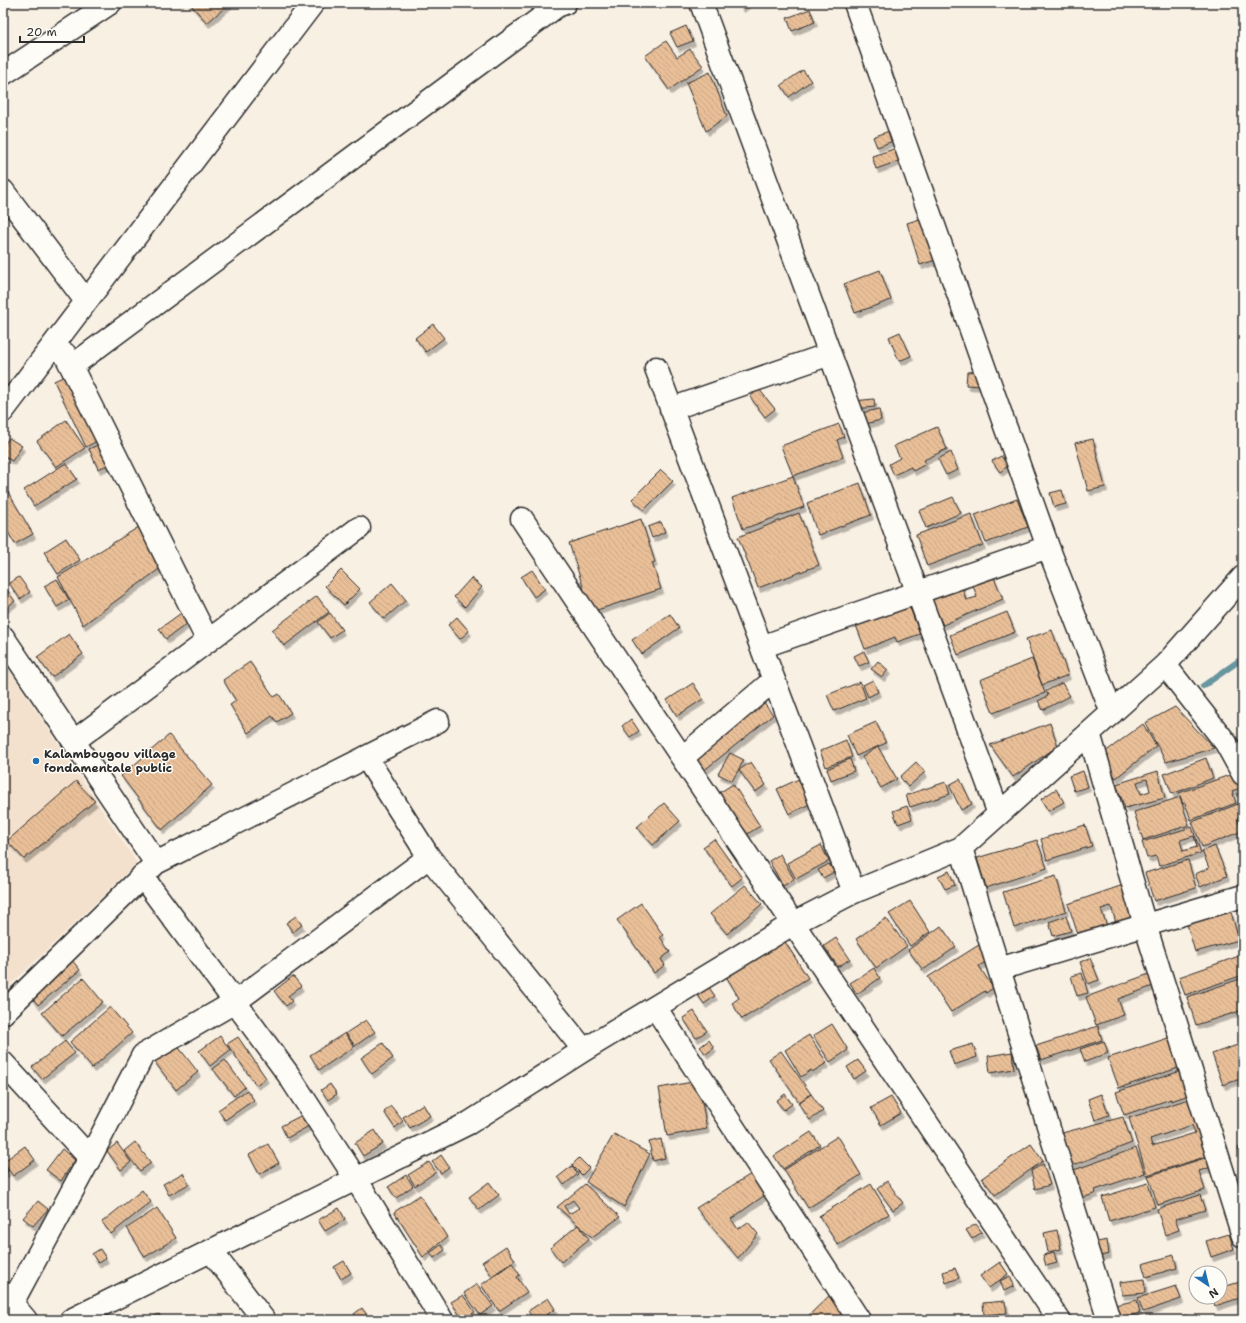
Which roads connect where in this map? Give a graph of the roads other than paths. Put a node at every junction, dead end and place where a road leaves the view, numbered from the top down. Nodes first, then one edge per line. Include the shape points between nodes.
1 (110, 3) edge
2 (313, 3) edge
3 (702, 3) edge
4 (855, 3) edge
5 (559, 4) edge
6 (3, 74) edge
7 (3, 191) edge
8 (86, 301) junction
9 (58, 338) junction
10 (830, 354) junction
11 (72, 366) junction
12 (656, 368) dead end
13 (671, 409) junction
14 (3, 411) edge
15 (522, 519) dead end
16 (359, 528) dead end
17 (1048, 547) junction
18 (1243, 577) edge
19 (917, 593) junction
20 (3, 636) edge
21 (208, 641) junction
22 (761, 647) junction
23 (1165, 665) junction
24 (774, 680) junction
25 (1112, 713) junction
26 (438, 721) dead end
27 (1090, 733) junction
28 (74, 741) junction
29 (366, 757) junction
30 (683, 757) junction
31 (1243, 774) edge
32 (998, 814) junction
33 (961, 848) junction
34 (429, 857) junction
35 (149, 869) junction
36 (854, 892) junction
37 (1243, 896) edge
38 (794, 923) junction
39 (1145, 925) junction
40 (998, 968) junction
41 (236, 1002) junction
42 (655, 1007) junction
43 (3, 1012) edge
44 (584, 1050) junction
45 (3, 1063) edge
46 (90, 1158) junction
47 (356, 1179) junction
48 (1243, 1236) edge
49 (211, 1251) junction
50 (8, 1298) edge
51 (26, 1320) edge
52 (71, 1320) edge
53 (264, 1320) edge
54 (442, 1320) edge
55 (859, 1320) edge
56 (1059, 1320) edge
57 (1110, 1320) edge

1 - 6 street
2 - 8 street
3 - 10 street
4 - 17 street
5 - 11 street
7 - 8 street
8 - 9 street
9 - 11 street
9 - 14 street
10 - 13 street
10 - 19 street
11 - 21 street
12 - 13 street
13 - 22 street
15 - 30 street
16 - 21 street
17 - 19 street
17 - 25 street
18 - 23 street
19 - 22 street
19 - 32 street
20 - 28 street
21 - 28 street
22 - 24 street
23 - 25 street
23 - 31 street via 1226,743
24 - 30 street
24 - 36 street
25 - 27 street
26 - 29 street
27 - 32 street
27 - 39 street
28 - 35 street
29 - 34 street
29 - 35 street
30 - 38 street
32 - 33 street
33 - 36 street
33 - 40 street
34 - 41 street
34 - 44 street
35 - 41 street
35 - 43 street
36 - 38 street
37 - 39 street
38 - 42 street
38 - 56 street
39 - 40 street
39 - 48 street
40 - 57 street
41 - 46 street via 143,1055
41 - 47 street via 288,1074
42 - 44 street
42 - 55 street
44 - 47 street via 469,1123
45 - 46 street
46 - 50 street
47 - 49 street
47 - 54 street
49 - 52 street
49 - 53 street
50 - 51 street

